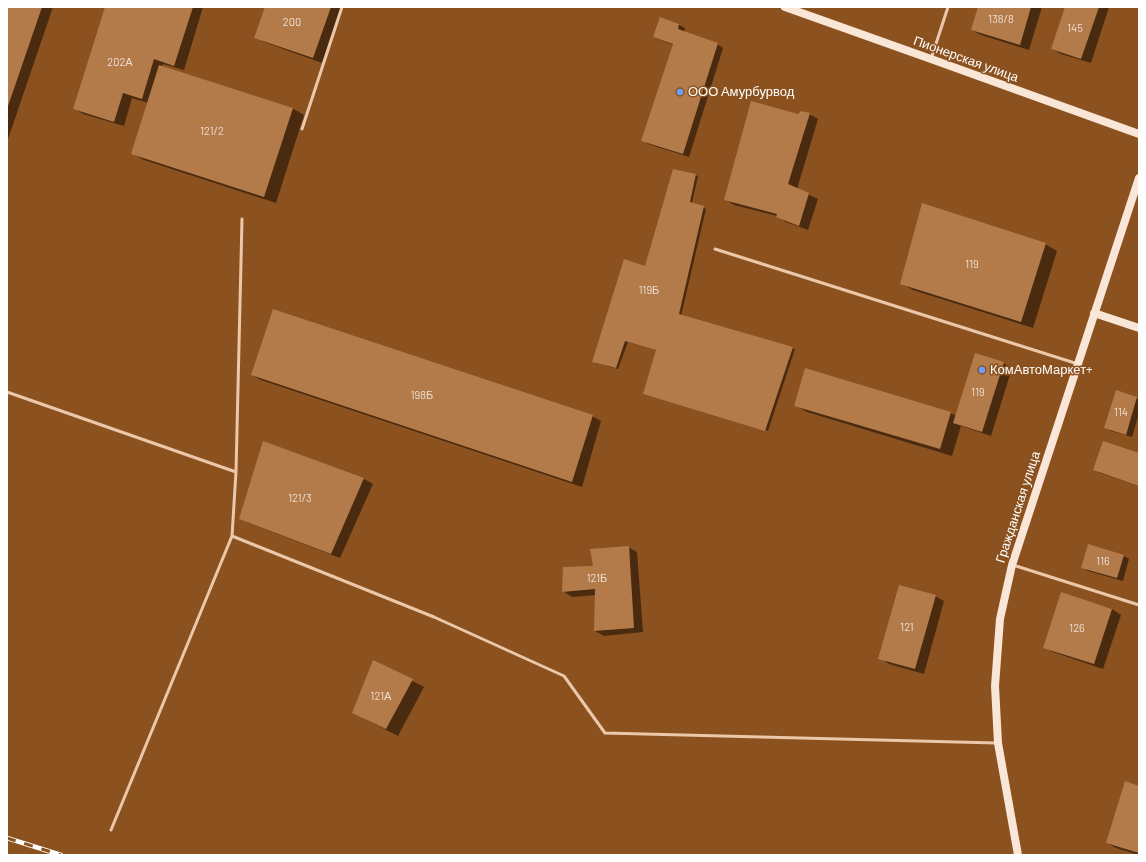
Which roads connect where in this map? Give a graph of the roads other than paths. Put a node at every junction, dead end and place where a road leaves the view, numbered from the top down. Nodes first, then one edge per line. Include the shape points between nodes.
1 (342, 7) edge
2 (785, 7) edge
3 (948, 7) edge
4 (931, 58) junction
5 (302, 129) dead end
6 (1139, 134) edge
7 (1139, 178) edge
8 (242, 219) dead end
9 (715, 249) dead end
10 (1094, 314) junction
11 (1139, 328) edge
12 (1078, 364) junction
13 (7, 392) edge
14 (236, 472) junction
15 (232, 536) junction
16 (1012, 565) junction
17 (1139, 605) edge
18 (998, 743) junction
19 (111, 830) dead end
20 (1018, 855) edge

1 - 5 lane
2 - 4 street, Пионерская улица
3 - 4 lane
4 - 6 street, Пионерская улица
7 - 10 street, Гражданская улица
8 - 14 lane
9 - 12 lane
10 - 11 street
10 - 12 street, Гражданская улица
12 - 16 street, Гражданская улица
13 - 14 lane
14 - 15 lane
15 - 18 lane via 434,617 564,676 605,733
15 - 19 lane
16 - 17 lane
16 - 18 street, Гражданская улица via 1000,619 995,686
18 - 20 street, Гражданская улица

